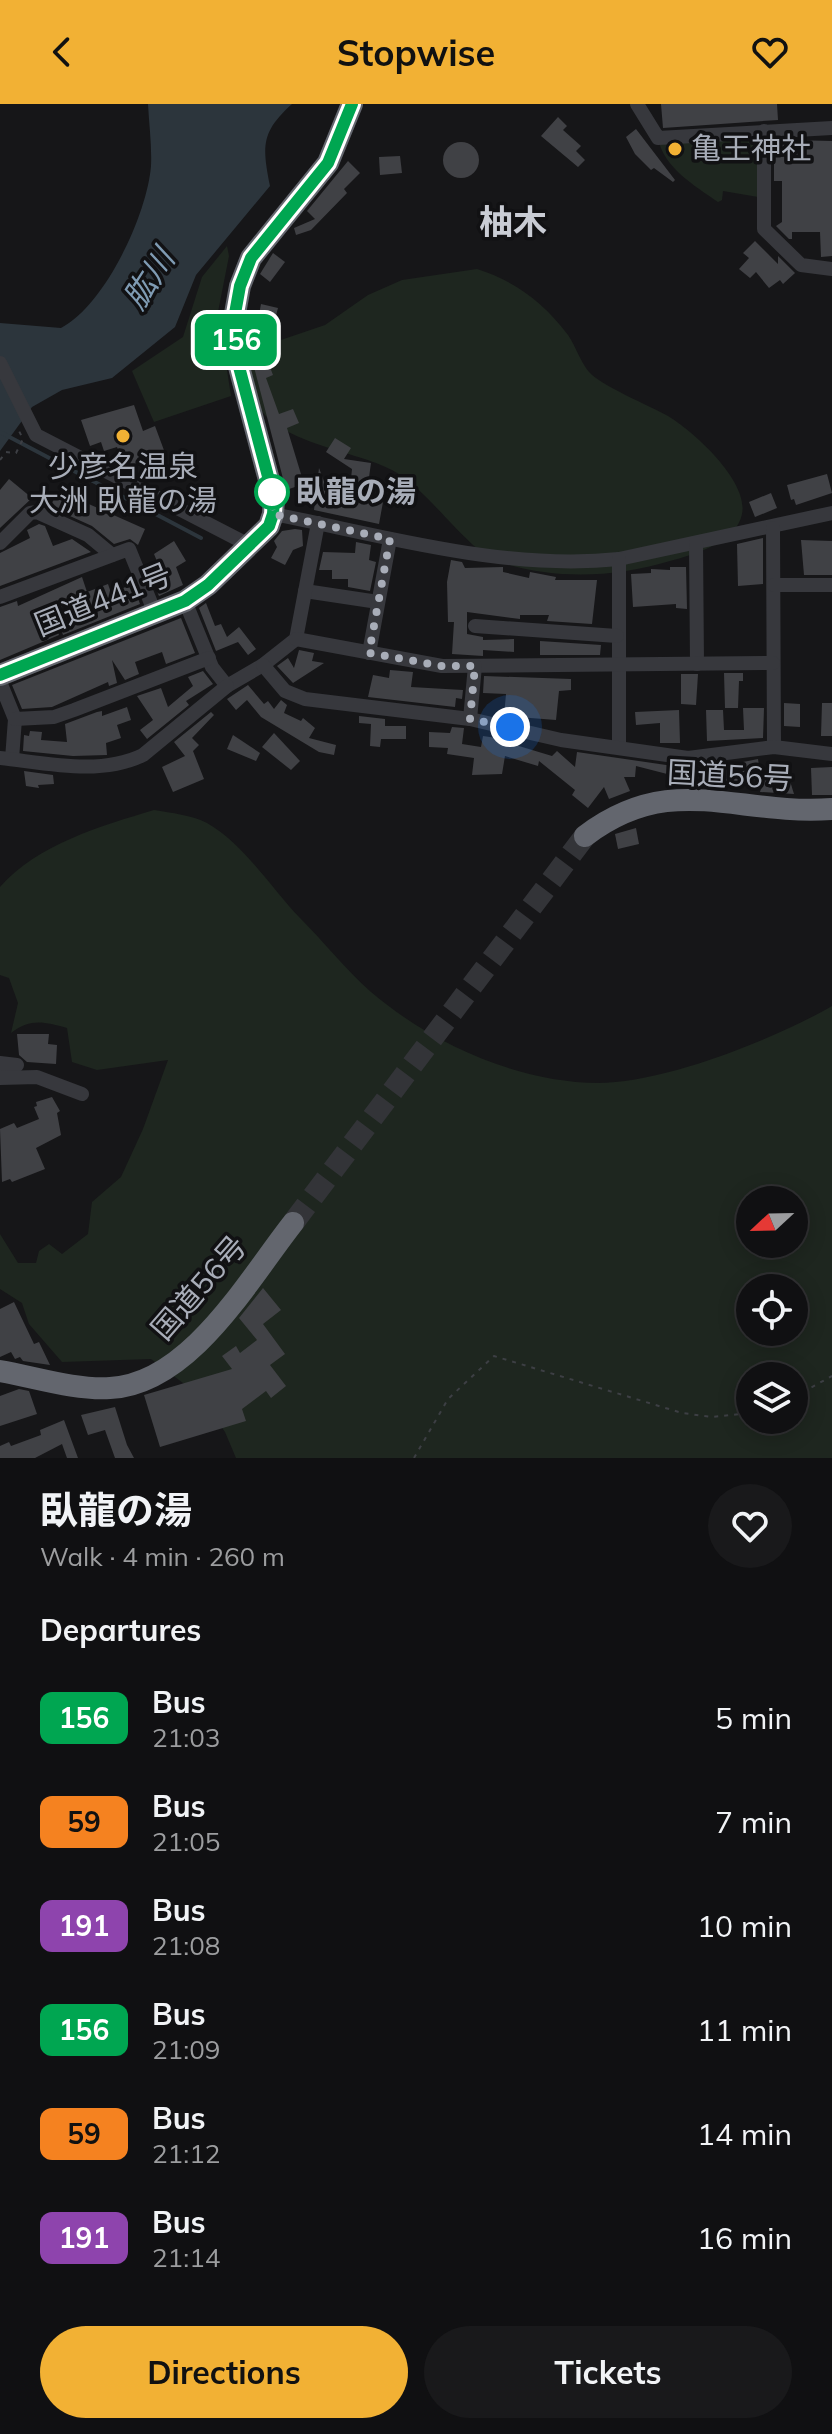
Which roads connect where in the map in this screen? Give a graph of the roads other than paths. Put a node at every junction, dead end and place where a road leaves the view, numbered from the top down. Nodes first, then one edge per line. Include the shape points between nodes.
1 (352, 104) edge
2 (637, 104) edge
3 (832, 128) edge
4 (764, 131) junction
5 (832, 269) edge
6 (0, 363) edge
7 (832, 513) edge
8 (273, 514) junction
9 (318, 523) junction
10 (773, 528) junction
11 (390, 539) junction
12 (0, 543) edge
13 (696, 543) junction
14 (249, 545) junction
15 (112, 555) junction
16 (619, 559) junction
17 (774, 585) junction
18 (832, 585) edge
19 (305, 591) junction
20 (0, 597) edge
21 (185, 601) junction
22 (378, 602) junction
23 (155, 613) junction
24 (475, 626) dead end
25 (617, 636) junction
26 (296, 639) junction
27 (369, 653) junction
28 (209, 658) junction
29 (773, 663) junction
30 (618, 664) junction
31 (697, 664) junction
32 (263, 665) junction
33 (475, 666) junction
34 (0, 675) edge
35 (0, 682) edge
36 (227, 686) junction
37 (15, 719) junction
38 (470, 719) junction
39 (619, 747) junction
40 (774, 747) junction
41 (832, 754) edge
42 (6, 758) edge
43 (832, 809) edge
44 (585, 836) tunnel mouth
45 (0, 1063) edge
46 (0, 1071) edge
47 (0, 1078) edge
48 (82, 1094) dead end
49 (293, 1223) tunnel mouth
50 (0, 1371) edge

1 - 8 highway via 328,163 251,258 240,286 234,319 238,363 274,499
2 - 4 street via 658,138
3 - 4 street
4 - 5 street via 764,229 801,265
6 - 14 street via 36,435
7 - 10 street
8 - 9 street
8 - 14 highway, 国道441号 via 269,526
9 - 11 street
9 - 19 street
10 - 13 street
10 - 17 street
11 - 16 street via 537,561
11 - 22 street
12 - 15 street via 37,512 88,535
13 - 16 street
13 - 31 street
14 - 21 highway, 国道441号
15 - 20 street
15 - 23 street via 129,549
16 - 25 street
17 - 18 street
17 - 29 street
19 - 22 street
19 - 26 street
21 - 23 highway, 国道441号
21 - 28 street
22 - 27 street
23 - 34 highway, 国道441号
24 - 25 street
25 - 30 street
26 - 27 street
26 - 32 street
27 - 33 street via 442,666
28 - 36 street
28 - 37 street via 54,717
29 - 31 street
29 - 40 street
30 - 31 street
30 - 33 street
30 - 39 street
32 - 36 street
32 - 38 street via 285,691 305,699
33 - 38 street
35 - 37 street
36 - 42 street via 128,762 103,768
37 - 42 street
38 - 39 street
39 - 40 street via 688,758
40 - 41 street
43 - 44 highway, 国道56号 via 763,809 660,799 630,807
45 - 46 street via 17,1065
47 - 48 street via 37,1077
49 - 50 highway, 国道56号 via 202,1338 175,1364 144,1380 111,1388

